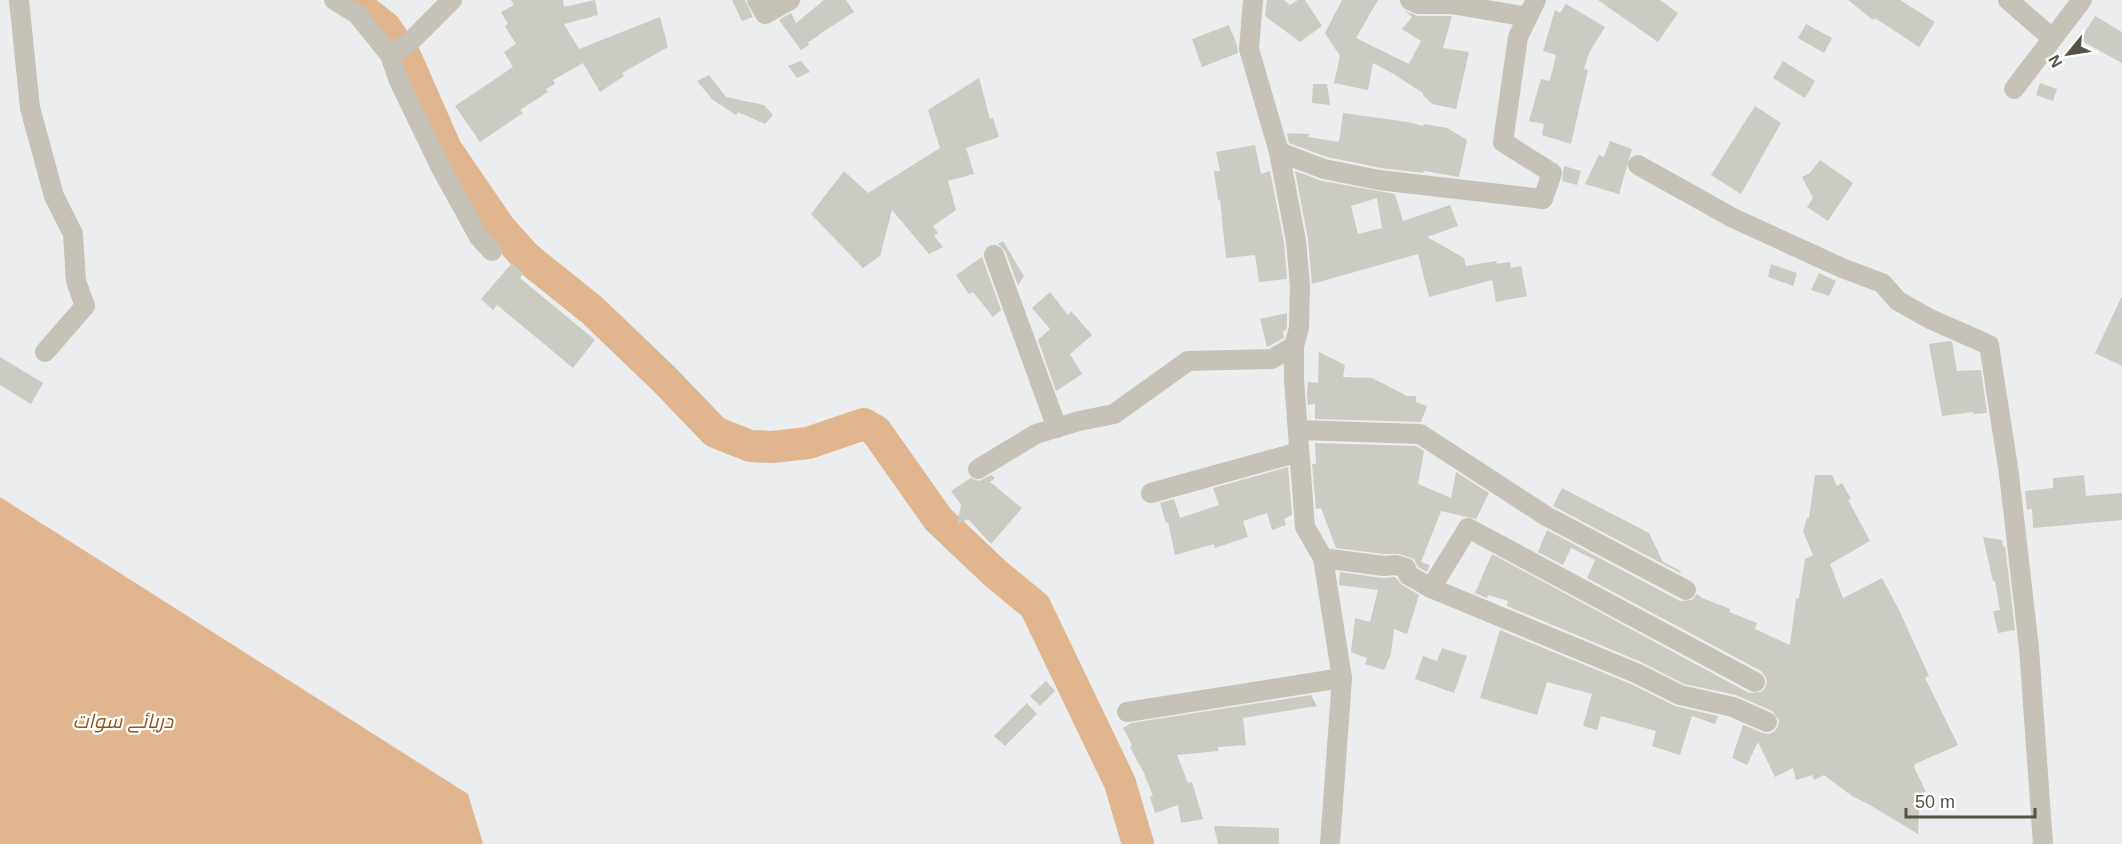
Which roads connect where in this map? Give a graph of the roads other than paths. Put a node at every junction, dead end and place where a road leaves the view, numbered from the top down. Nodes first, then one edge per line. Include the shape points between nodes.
1 (19, 0) edge
2 (334, 0) edge
3 (452, 0) edge
4 (757, 0) edge
5 (790, 0) edge
6 (1253, 0) edge
7 (1410, 0) edge
8 (2008, 0) edge
9 (2082, 0) edge
10 (1532, 9) edge
11 (2052, 38) junction
12 (390, 55) junction
13 (2014, 89) dead end
14 (1279, 152) junction
15 (1638, 165) dead end
16 (492, 251) dead end
17 (994, 255) dead end
18 (1294, 345) junction
19 (45, 352) dead end
20 (1057, 428) junction
21 (1298, 430) junction
22 (1299, 452) junction
23 (978, 469) dead end
24 (1151, 493) dead end
25 (1323, 558) junction
26 (1431, 588) junction
27 (1686, 590) dead end
28 (1342, 678) junction
29 (1755, 682) dead end
30 (1127, 712) dead end
31 (1767, 722) dead end
32 (1330, 844) edge
33 (2043, 844) edge

1 - 19 street via 30,108 54,196 73,234 76,281 85,306
2 - 12 street via 357,14
3 - 12 street via 412,40
4 - 5 street via 765,14
6 - 14 street via 1249,49
7 - 10 street via 1418,4
8 - 11 street
9 - 11 street
10 - 14 street via 1518,37 1503,142 1551,172 1543,199 1379,180 1324,170
11 - 13 street
12 - 16 street via 441,168 479,237
14 - 18 street via 1296,241 1300,286 1299,328
15 - 33 street via 1733,218 1882,283 1898,301 1989,345 2029,648
17 - 20 street
18 - 20 street via 1272,359 1188,361 1114,414
18 - 21 street
20 - 23 street via 1036,434
21 - 22 street
21 - 27 street via 1419,435 1546,516
22 - 24 street
22 - 25 street via 1305,527
25 - 26 street via 1396,565
25 - 28 street
26 - 29 street via 1468,528
26 - 31 street via 1680,695 1733,707
28 - 30 street
28 - 32 street

